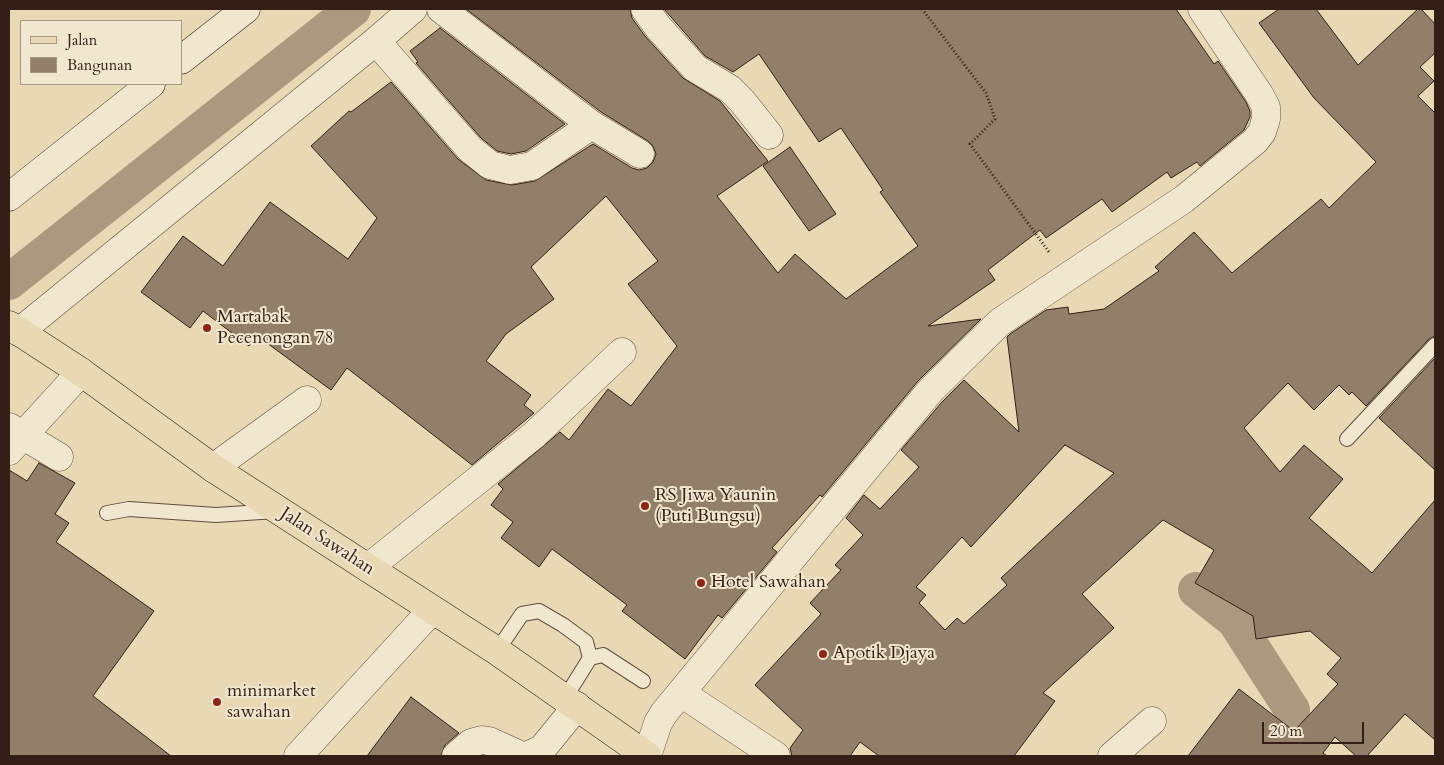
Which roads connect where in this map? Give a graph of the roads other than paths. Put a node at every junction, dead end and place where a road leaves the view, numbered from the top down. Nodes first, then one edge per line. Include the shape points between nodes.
1 (246, 9) edge
2 (413, 9) edge
3 (440, 9) edge
4 (645, 9) edge
5 (1202, 9) edge
6 (376, 41) junction
7 (182, 59) edge
8 (150, 85) edge
9 (592, 125) junction
10 (769, 136) dead end
11 (640, 154) dead end
12 (9, 197) edge
13 (14, 328) edge
14 (1435, 345) edge
15 (622, 352) dead end
16 (81, 372) junction
17 (307, 400) dead end
18 (13, 438) edge
19 (1347, 439) dead end
20 (59, 457) dead end
21 (213, 468) junction
22 (279, 511) junction
23 (107, 513) dead end
24 (368, 568) junction
25 (432, 610) junction
26 (497, 651) junction
27 (590, 658) junction
28 (643, 680) dead end
29 (681, 693) junction
30 (571, 702) junction
31 (1152, 721) dead end
32 (298, 756) edge
33 (456, 756) edge
34 (647, 756) edge
35 (776, 756) edge
36 (1112, 756) edge

1 - 7 street
2 - 6 street
3 - 9 street
4 - 10 street via 695,68 730,89
5 - 29 street via 1266,107 1262,132 1184,200 1000,322 930,391
6 - 9 street via 470,150 490,164 510,170 532,166
6 - 13 street
8 - 12 street
9 - 11 street
13 - 16 main road, Jalan Sawahan
14 - 19 lane
15 - 24 street via 534,435
16 - 18 street
16 - 21 main road, Jalan Sawahan
17 - 21 street
18 - 20 street
21 - 22 main road, Jalan Sawahan
22 - 23 lane via 216,515 128,509
22 - 24 main road, Jalan Sawahan
24 - 25 main road, Jalan Sawahan
25 - 26 main road, Jalan Sawahan
25 - 32 street
26 - 27 lane via 522,614 539,610 586,642
26 - 30 main road, Jalan Sawahan
27 - 28 lane via 603,655
27 - 30 lane
29 - 34 street via 658,723
29 - 35 street
30 - 33 street via 542,748 529,756 482,740 471,743
30 - 34 main road, Jalan Sawahan
31 - 36 street

